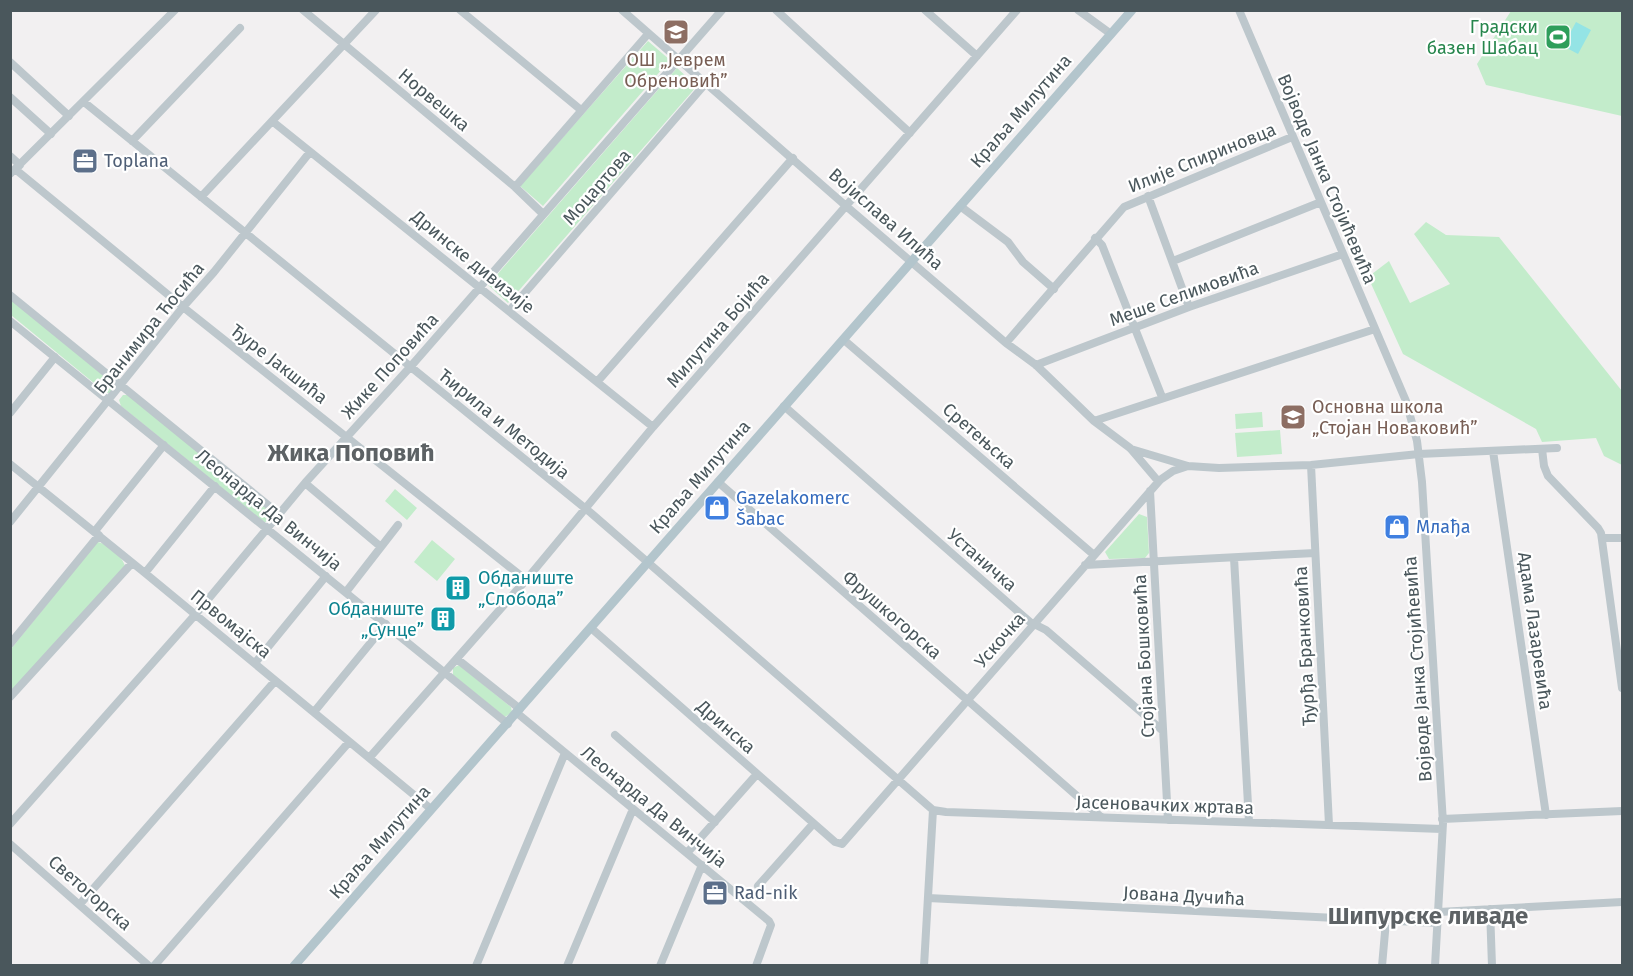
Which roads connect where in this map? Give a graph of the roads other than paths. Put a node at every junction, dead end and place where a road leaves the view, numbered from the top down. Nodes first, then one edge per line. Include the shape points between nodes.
1 (175, 10) edge
2 (303, 10) edge
3 (376, 10) edge
4 (460, 10) edge
5 (622, 10) edge
6 (722, 10) edge
7 (776, 10) edge
8 (925, 10) edge
9 (1017, 10) edge
10 (1078, 10) edge
11 (1132, 10) edge
12 (1239, 10) edge
13 (240, 28) dead end
14 (648, 34) junction
15 (1112, 34) junction
16 (344, 44) junction
17 (977, 56) junction
18 (678, 59) junction
19 (10, 62) edge
20 (706, 83) junction
21 (10, 96) edge
22 (84, 102) junction
23 (581, 110) junction
24 (69, 116) junction
25 (272, 121) junction
26 (910, 133) junction
27 (51, 134) junction
28 (1292, 136) junction
29 (132, 141) junction
30 (310, 152) junction
31 (10, 156) edge
32 (793, 158) junction
33 (15, 169) edge
34 (515, 187) junction
35 (1148, 196) junction
36 (201, 197) junction
37 (1321, 202) junction
38 (846, 206) junction
39 (960, 206) junction
40 (543, 214) junction
41 (244, 232) junction
42 (1095, 238) junction
43 (1343, 254) junction
44 (912, 260) junction
45 (1173, 261) junction
46 (480, 287) junction
47 (1054, 289) junction
48 (10, 295) edge
49 (183, 307) junction
50 (1189, 307) junction
51 (510, 310) junction
52 (10, 321) edge
53 (1134, 328) junction
54 (1375, 329) junction
55 (844, 340) junction
56 (1006, 342) junction
57 (55, 357) junction
58 (1036, 365) junction
59 (410, 367) junction
60 (597, 382) junction
61 (121, 385) junction
62 (1162, 397) junction
63 (109, 400) junction
64 (784, 406) junction
65 (10, 413) edge
66 (1094, 421) junction
67 (653, 427) junction
68 (346, 437) junction
69 (164, 445) junction
70 (1130, 448) junction
71 (1557, 448) dead end
72 (1542, 449) junction
73 (1493, 451) junction
74 (1419, 454) junction
75 (10, 464) edge
76 (1311, 465) junction
77 (1188, 466) junction
78 (1158, 481) junction
79 (718, 482) junction
80 (305, 483) junction
81 (215, 486) junction
82 (39, 488) junction
83 (1150, 491) junction
84 (585, 508) junction
85 (279, 514) junction
86 (10, 522) edge
87 (398, 525) dead end
88 (267, 529) junction
89 (97, 533) junction
90 (1602, 538) junction
91 (1623, 538) edge
92 (381, 547) junction
93 (1315, 554) junction
94 (1094, 555) junction
95 (1234, 558) junction
96 (648, 562) junction
97 (1154, 562) junction
98 (132, 563) junction
99 (1085, 565) junction
100 (145, 573) junction
101 (326, 576) junction
102 (526, 580) junction
103 (346, 592) junction
104 (195, 615) junction
105 (386, 624) junction
106 (1034, 624) junction
107 (591, 628) junction
108 (1618, 629) edge
109 (10, 644) edge
110 (457, 659) junction
111 (255, 663) junction
112 (446, 672) junction
113 (275, 681) junction
114 (1623, 688) edge
115 (10, 697) edge
116 (967, 700) junction
117 (518, 711) junction
118 (314, 712) junction
119 (508, 724) junction
120 (1163, 731) junction
121 (615, 735) dead end
122 (349, 742) junction
123 (565, 753) junction
124 (370, 757) junction
125 (757, 774) junction
126 (898, 779) junction
127 (431, 809) junction
128 (633, 809) junction
129 (933, 810) junction
130 (1623, 812) edge
131 (1546, 815) junction
132 (1101, 818) junction
133 (1442, 819) junction
134 (1168, 820) junction
135 (715, 822) junction
136 (1249, 822) junction
137 (10, 824) edge
138 (813, 824) junction
139 (1329, 825) junction
140 (1442, 829) junction
141 (10, 844) edge
142 (842, 844) joint
143 (687, 853) junction
144 (702, 865) junction
145 (758, 886) dead end
146 (928, 898) junction
147 (1623, 902) edge
148 (80, 904) junction
149 (1490, 909) junction
150 (1439, 912) junction
151 (1386, 921) junction
152 (1438, 923) junction
153 (149, 966) edge
154 (154, 966) edge
155 (294, 966) edge
156 (476, 966) edge
157 (567, 966) edge
158 (660, 966) edge
159 (756, 966) edge
160 (924, 966) edge
161 (1382, 966) edge
162 (1435, 966) edge
163 (1492, 966) edge

1 - 22 street
2 - 16 street, Норвешка
3 - 16 street
4 - 23 street
5 - 14 street, Војислава Илића
6 - 18 street, Жике Поповића
7 - 26 street
8 - 17 street
9 - 17 street, Милутина Бојића
10 - 15 street
11 - 15 main road, Краља Милутина
12 - 28 street, Војводе Јанка Стојићевића
13 - 29 street
14 - 18 street, Војислава Илића
14 - 23 street
15 - 39 main road, Краља Милутина
16 - 25 street
16 - 34 street, Норвешка
17 - 26 street, Милутина Бојића
18 - 20 street, Војислава Илића
18 - 40 street, Жике Поповића
19 - 24 street
20 - 32 street, Војислава Илића
20 - 51 street, Моцартова
21 - 27 street
22 - 24 street
22 - 29 street, Ћирила и Методија
23 - 34 street
24 - 27 street
25 - 30 street, Дринске дивизије
25 - 36 street
26 - 38 street, Милутина Бојића
27 - 33 street
28 - 35 street, Илије Спириновца
28 - 37 street, Војводе Јанка Стојићевића
29 - 36 street, Ћирила и Методија
30 - 41 street, Бранимира Ћосића
30 - 46 street, Дринске дивизије
31 - 33 street, Ђуре Јакшића
32 - 38 street, Војислава Илића
32 - 60 street
33 - 49 street, Ђуре Јакшића
34 - 40 street, Норвешка
35 - 42 street, Илије Спириновца via 1124,207
35 - 45 street
36 - 41 street, Ћирила и Методија
37 - 43 street, Војводе Јанка Стојићевића
37 - 45 street
38 - 44 street, Војислава Илића
38 - 67 street, Милутина Бојића
39 - 44 main road, Краља Милутина
39 - 47 street via 1008,242 1023,262
40 - 46 street, Жике Поповића
41 - 49 street, Бранимира Ћосића
41 - 59 street, Ћирила и Методија
42 - 47 street, Илије Спириновца
42 - 53 street via 1102,245
43 - 50 street, Меше Селимовића
43 - 54 street, Војводе Јанка Стојићевића
44 - 55 main road, Краља Милутина
44 - 56 street, Војислава Илића
45 - 50 street
46 - 51 street, Дринске дивизије
46 - 59 street, Жике Поповића
47 - 56 street, Илије Спириновца
48 - 61 street, Леонарда Да Винчија
49 - 61 street, Бранимира Ћосића
49 - 68 street, Ђуре Јакшића
50 - 53 street, Меше Селимовића
51 - 60 street, Дринске дивизије
52 - 57 street, Леонарда Да Винчија
53 - 58 street, Меше Селимовића
53 - 62 street
54 - 62 street
54 - 74 street, Војводе Јанка Стојићевића via 1406,401
55 - 64 main road, Краља Милутина
55 - 94 street, Сретењска
56 - 58 street, Војислава Илића
57 - 63 street, Леонарда Да Винчија
57 - 65 street
58 - 66 street, Војислава Илића
59 - 68 street, Жике Поповића
59 - 84 street, Ћирила и Методија
60 - 67 street, Дринске дивизије
61 - 63 street, Бранимира Ћосића
61 - 85 street, Леонарда Да Винчија
62 - 66 street
63 - 69 street, Леонарда Да Винчија
63 - 82 street, Бранимира Ћосића
64 - 79 main road, Краља Милутина
64 - 106 street, Устаничка
66 - 70 street, Војислава Илића
67 - 84 street, Милутина Бојића
68 - 80 street, Жике Поповића
68 - 102 street, Ђуре Јакшића
69 - 81 street, Леонарда Да Винчија
69 - 89 street
70 - 77 street
70 - 78 street
71 - 72 street
72 - 73 street
72 - 90 street via 1548,476 1598,528
73 - 74 street
73 - 131 street, Адама Лазаревића
74 - 76 street
74 - 133 street, Војводе Јанка Стојићевића
75 - 82 street, Првомајска
76 - 77 street
76 - 93 street, Ђурђа Бранковића
77 - 78 street, Ускочка
78 - 83 street, Ускочка
79 - 96 main road, Краља Милутина
79 - 116 street, Фрушкогорска
80 - 85 street, Жике Поповића
80 - 92 street
81 - 88 street, Леонарда Да Винчија
81 - 100 street
82 - 86 street, Бранимира Ћосића
82 - 89 street, Првомајска
83 - 94 street, Ускочка
83 - 97 street, Стојана Бошковића
84 - 96 street, Ћирила и Методија
84 - 102 street, Милутина Бојића
85 - 88 street, Жике Поповића
87 - 92 street
88 - 101 street, Леонарда Да Винчија
88 - 104 street, Жике Поповића
89 - 98 street, Првомајска
89 - 109 street
90 - 91 street
90 - 108 street
92 - 103 street
93 - 95 street
93 - 139 street, Ђурђа Бранковића
94 - 99 street, Ускочка
95 - 97 street
95 - 136 street
96 - 107 main road, Краља Милутина
96 - 126 street, Ћирила и Методија
97 - 99 street
97 - 120 street, Стојана Бошковића
98 - 100 street, Првомајска
98 - 115 street
99 - 106 street, Ускочка
100 - 104 street, Првомајска
101 - 103 street, Леонарда Да Винчија
101 - 111 street
102 - 110 street, Милутина Бојића
103 - 105 street, Леонарда Да Винчија
104 - 111 street, Првомајска
104 - 137 street, Жике Поповића
105 - 112 street, Леонарда Да Винчија
105 - 118 street
106 - 116 street, Ускочка
106 - 120 street, Устаничка via 1047,630
107 - 117 main road, Краља Милутина
107 - 125 street, Дринска
108 - 114 street
110 - 112 street, Милутина Бојића
110 - 117 street, Леонарда Да Винчија
111 - 113 street, Првомајска
112 - 119 street, Леонарда Да Винчија
112 - 124 street, Милутина Бојића
113 - 118 street, Првомајска
113 - 148 street
116 - 126 street, Ускочка
116 - 132 street, Фрушкогорска
117 - 119 main road, Краља Милутина
117 - 123 street, Леонарда Да Винчија
118 - 122 street, Првомајска
119 - 127 main road, Краља Милутина
120 - 134 street, Стојана Бошковића
121 - 135 street
122 - 124 street, Првомајска
122 - 154 street
123 - 128 street, Леонарда Да Винчија
123 - 156 street
124 - 127 street, Првомајска
125 - 135 street
125 - 138 street, Дринска
126 - 129 street
126 - 142 street, Ускочка
127 - 155 main road, Краља Милутина
128 - 143 street, Леонарда Да Винчија
128 - 157 street
129 - 132 street, Јасеновачких жртава
129 - 146 street
130 - 131 street
131 - 133 street
132 - 134 street, Јасеновачких жртава
133 - 140 street, Војводе Јанка Стојићевића
134 - 136 street, Јасеновачких жртава
135 - 143 street
136 - 139 street, Јасеновачких жртава
138 - 142 street, Дринска via 835,843
138 - 145 street
139 - 140 street, Јасеновачких жртава
140 - 150 street, Војводе Јанка Стојићевића
141 - 148 street, Светогорска
143 - 144 street, Леонарда Да Винчија
144 - 158 street
144 - 159 street, Леонарда Да Винчија via 771,925
146 - 151 street, Јована Дучића
146 - 160 street
147 - 149 street
148 - 153 street, Светогорска
149 - 150 street
149 - 163 street
150 - 152 street, Војводе Јанка Стојићевића
151 - 152 street, Јована Дучића
151 - 161 street
152 - 162 street, Војводе Јанка Стојићевића

